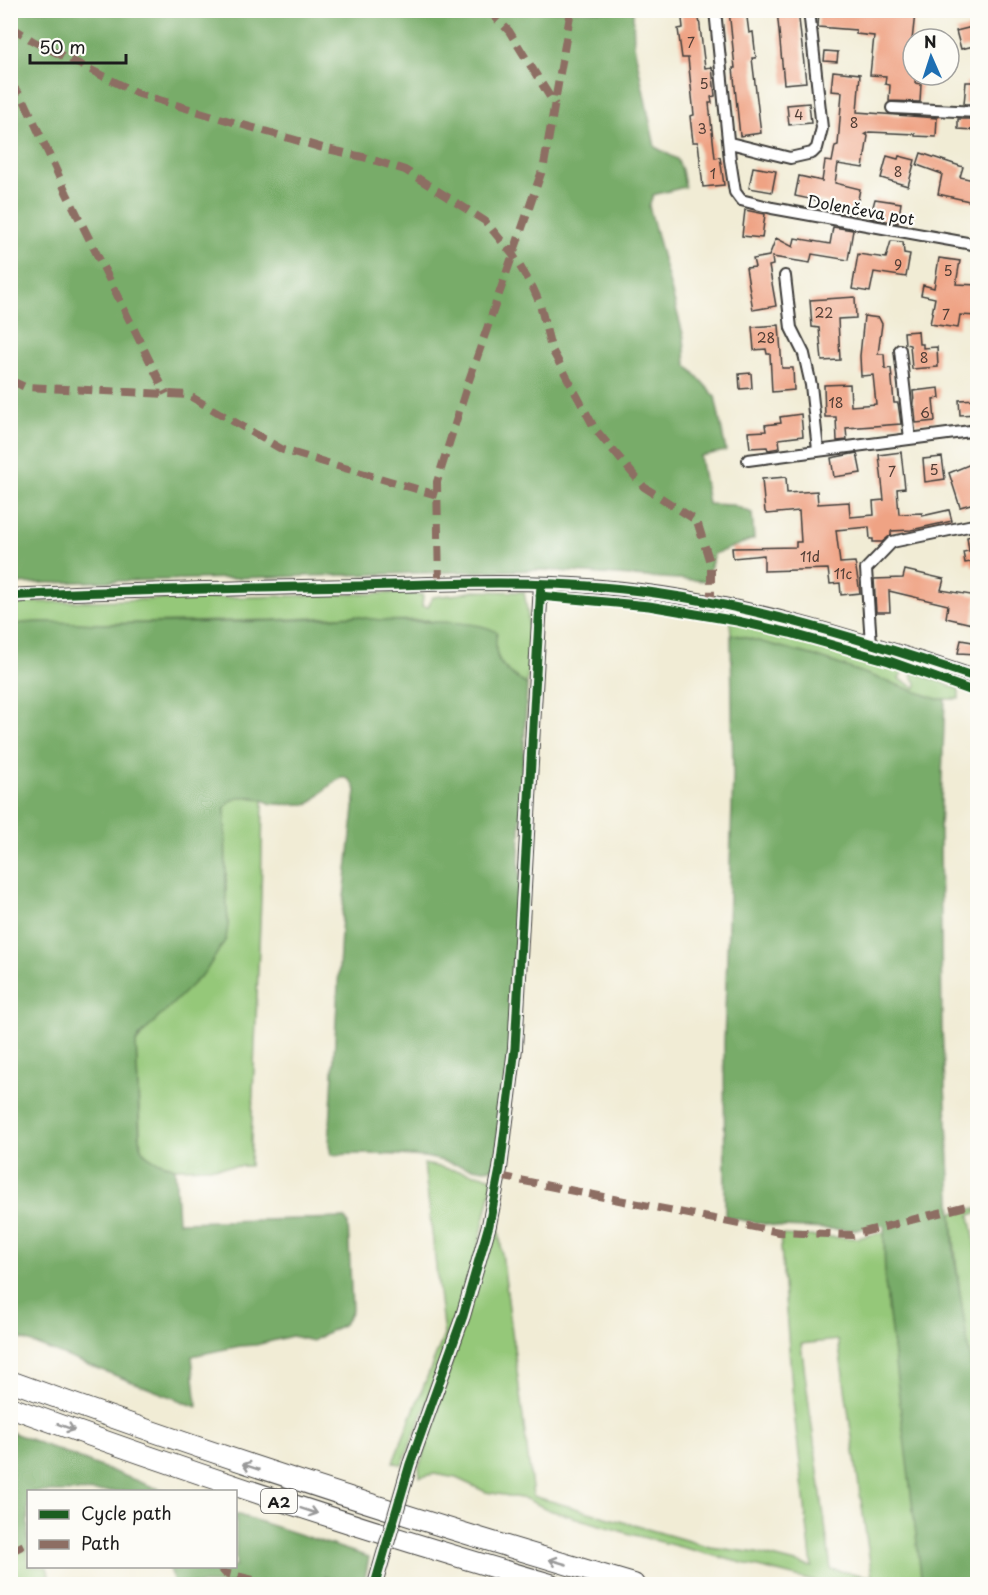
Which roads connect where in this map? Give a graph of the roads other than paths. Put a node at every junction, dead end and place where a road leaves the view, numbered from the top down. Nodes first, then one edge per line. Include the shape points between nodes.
1 (715, 10) edge
2 (809, 10) edge
3 (892, 108) dead end
4 (978, 112) edge
5 (730, 143) junction
6 (978, 245) edge
7 (785, 276) dead end
8 (900, 350) dead end
9 (978, 430) edge
10 (910, 439) junction
11 (818, 450) junction
12 (748, 460) dead end
13 (978, 524) edge
14 (541, 584) junction
15 (10, 596) edge
16 (871, 644) junction
17 (978, 678) edge
18 (10, 1382) edge
19 (10, 1407) edge
20 (376, 1583) edge
21 (551, 1584) edge
22 (634, 1584) edge

1 - 5 street
2 - 5 street via 822,128 818,148 790,158
3 - 4 street
5 - 6 street, Dolenčeva pot via 735,192 741,200
7 - 11 street via 791,328 804,354 811,385
8 - 10 street
9 - 10 street
10 - 11 street
11 - 12 street
13 - 16 street via 892,542 867,570
14 - 15 street via 135,590
14 - 16 street via 601,587 688,599 795,622
14 - 20 street, bridge via 515,1048 500,1170 463,1316 410,1464
16 - 17 street
22 -> 18 highway, A2 via 306,1485
19 -> 21 highway, A2 via 315,1513

